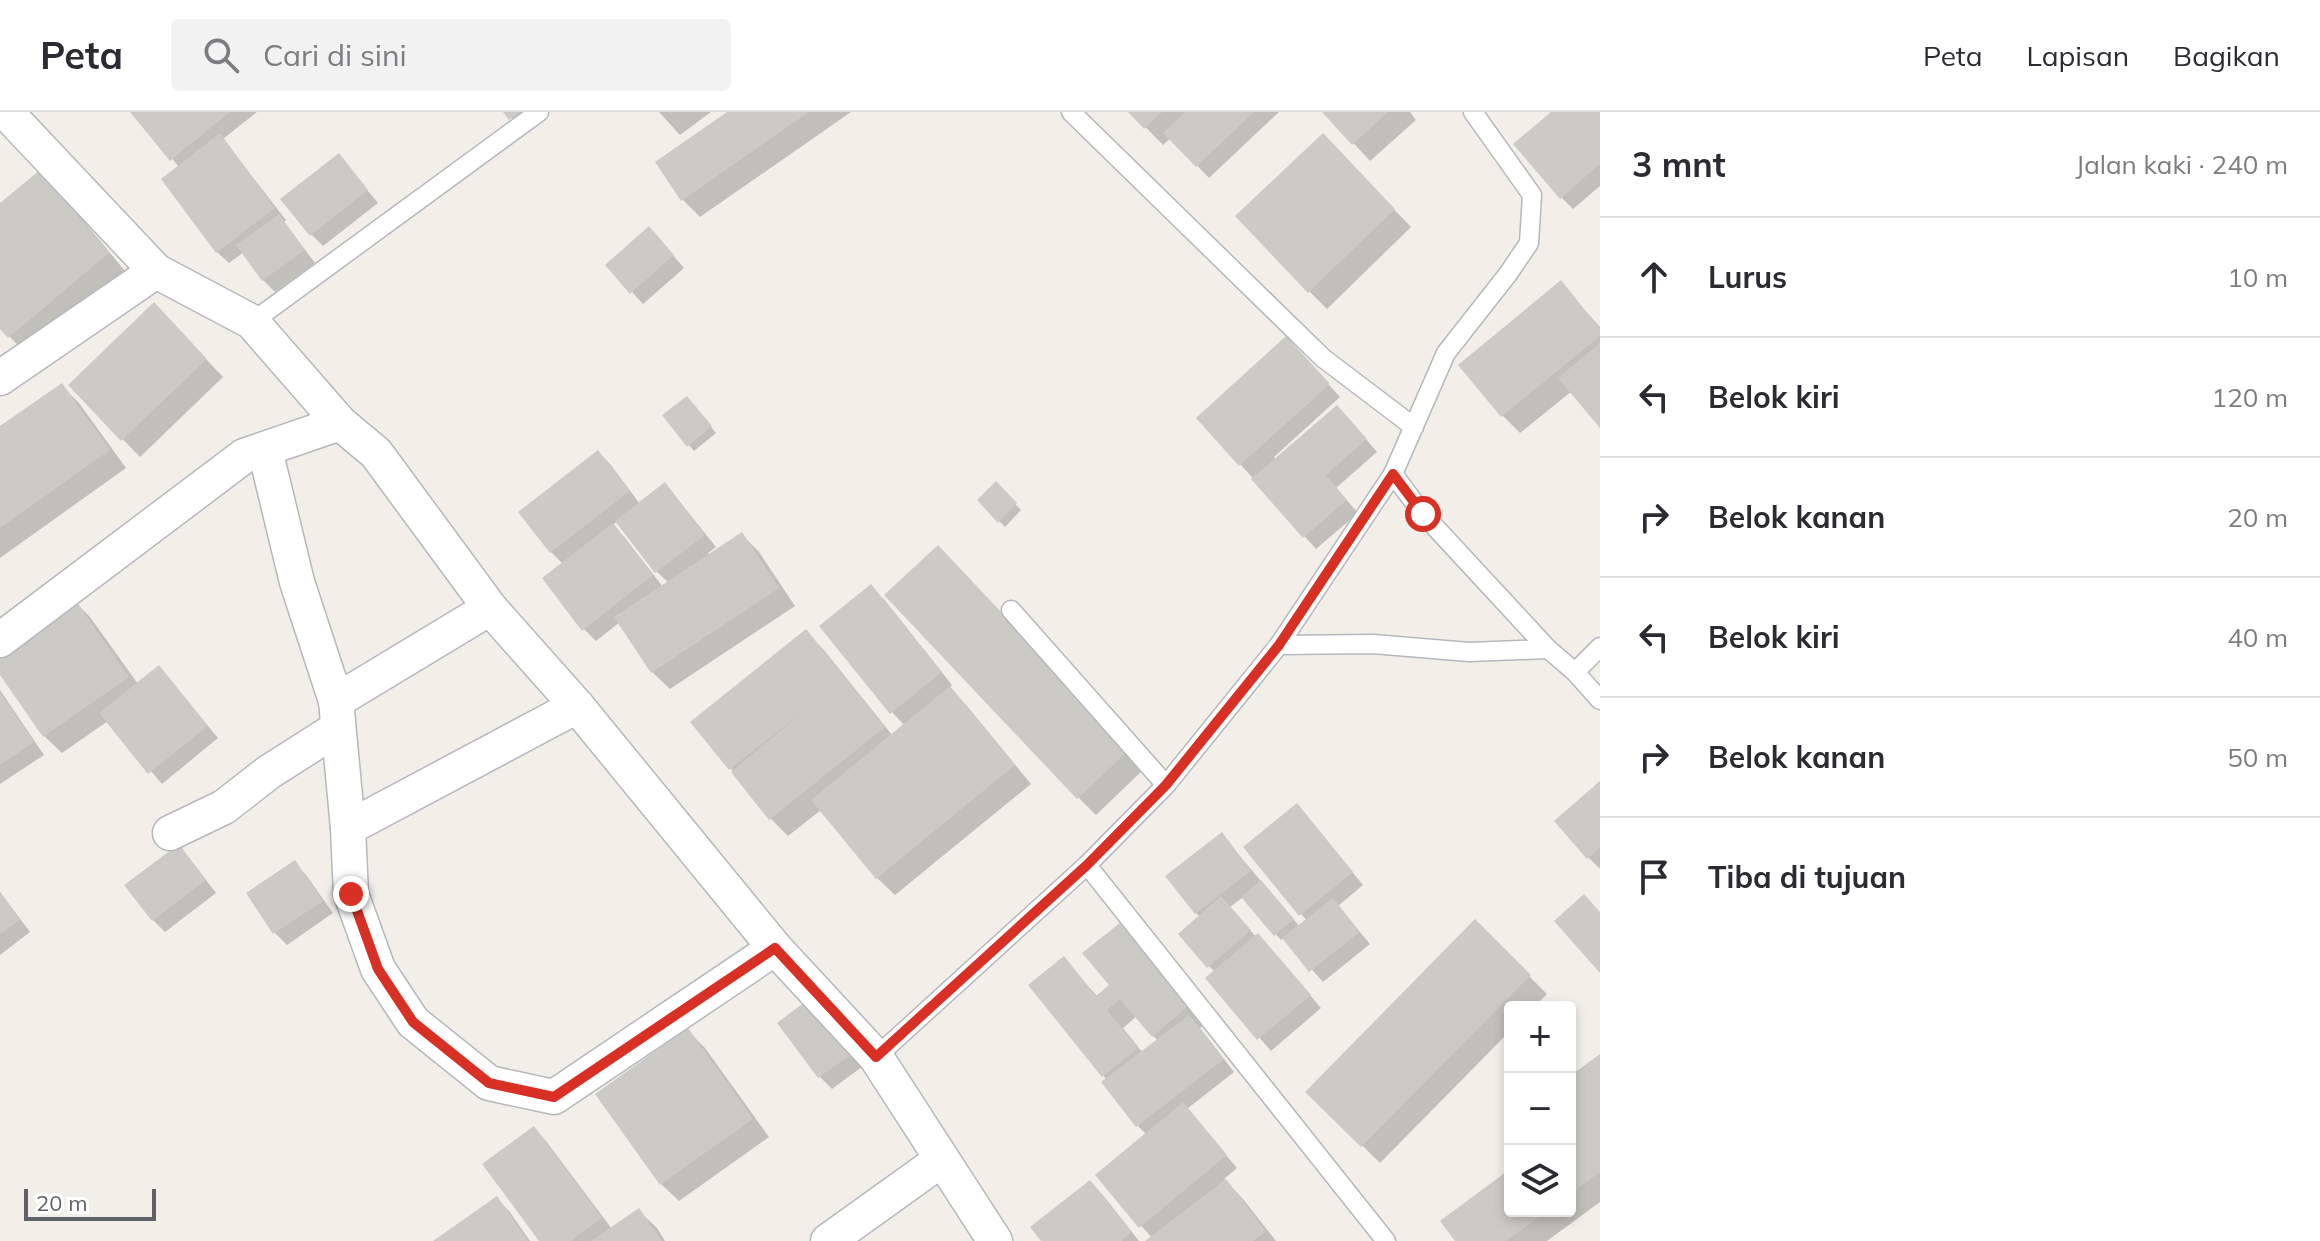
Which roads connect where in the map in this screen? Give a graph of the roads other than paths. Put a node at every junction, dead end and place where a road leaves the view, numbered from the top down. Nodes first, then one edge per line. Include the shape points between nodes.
1 (6, 112) edge
2 (539, 112) edge
3 (1071, 112) edge
4 (1473, 112) edge
5 (156, 271) junction
6 (252, 322) junction
7 (0, 378) edge
8 (340, 423) junction
9 (1414, 427) junction
10 (265, 450) junction
11 (1393, 474) junction
12 (490, 608) junction
13 (1011, 610) dead end
14 (0, 640) edge
15 (1279, 645) junction
16 (1600, 647) edge
17 (1548, 649) junction
18 (1575, 672) junction
19 (1600, 700) edge
20 (577, 706) junction
21 (337, 714) junction
22 (1166, 785) junction
23 (348, 828) junction
24 (170, 833) dead end
25 (1087, 865) junction
26 (775, 948) junction
27 (876, 1057) junction
28 (941, 1160) junction
29 (828, 1241) edge
30 (995, 1241) edge
31 (1386, 1241) edge

1 - 5 street
2 - 6 lane
3 - 9 lane via 1323,358
4 - 9 lane via 1532,195 1529,243 1446,353
5 - 6 street
5 - 7 street
6 - 8 street
8 - 10 street
8 - 12 street via 376,453
9 - 11 lane
10 - 14 street via 244,456
10 - 21 street
11 - 15 lane
11 - 17 lane via 1423,514
12 - 20 street
12 - 21 street
13 - 22 lane
15 - 17 lane via 1373,644 1469,652
15 - 22 lane
16 - 18 lane
17 - 18 lane
18 - 19 lane
20 - 23 street
20 - 26 street
21 - 23 street
21 - 24 street via 224,807
22 - 25 lane
23 - 26 street via 351,894 378,969 413,1022 489,1083 554,1097
25 - 27 lane
25 - 31 lane
26 - 27 street
27 - 28 street
28 - 29 street
28 - 30 street

